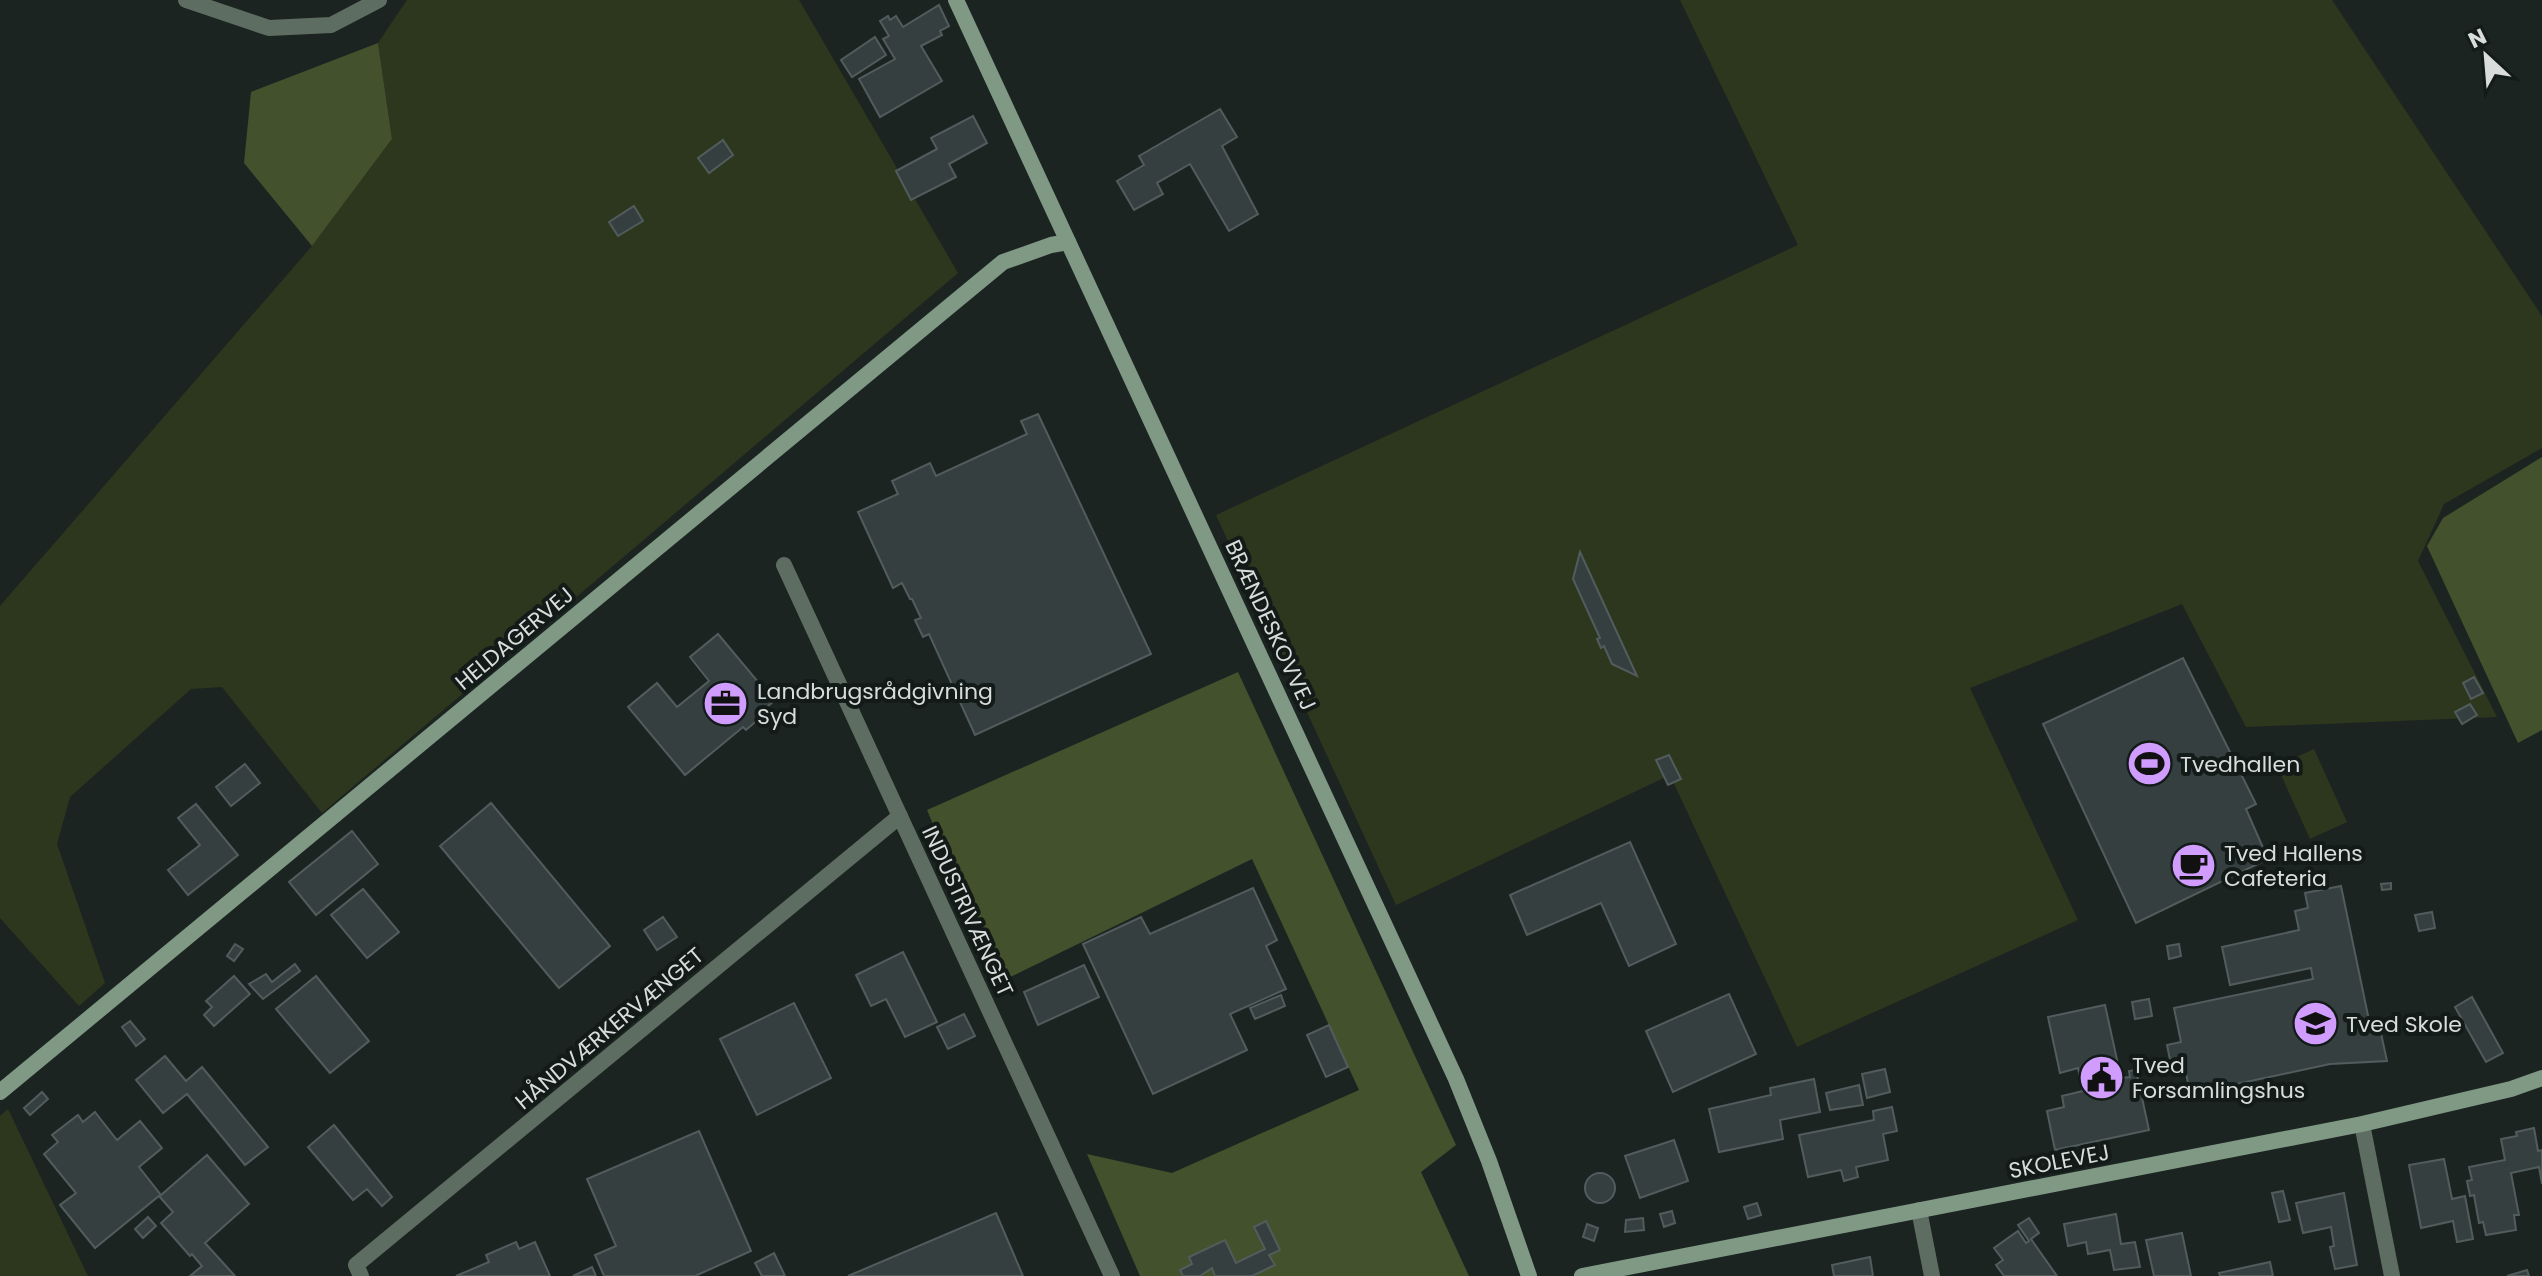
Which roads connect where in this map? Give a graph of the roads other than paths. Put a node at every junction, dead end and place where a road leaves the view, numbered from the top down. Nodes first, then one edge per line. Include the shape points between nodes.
1 (186, 0) edge
2 (379, 0) edge
3 (956, 0) edge
4 (1068, 242) junction
5 (784, 565) dead end
6 (900, 816) junction
7 (2542, 1078) edge
8 (0, 1092) edge
9 (2362, 1124) junction
10 (1919, 1210) junction
11 (361, 1276) edge
12 (1112, 1276) edge
13 (1529, 1276) edge
14 (1582, 1276) edge
15 (1932, 1276) edge
16 (2392, 1276) edge

1 - 2 street via 269,28 331,25
3 - 4 street, BRÆNDESKOVVEJ
4 - 8 street, HELDAGERVEJ via 1003,262
4 - 13 street, BRÆNDESKOVVEJ via 1456,1079
5 - 6 street, INDUSTRIVÆNGET
6 - 11 street, HÅNDVÆRKERVÆNGET via 356,1265
6 - 12 street, INDUSTRIVÆNGET
7 - 9 street, SKOLEVEJ
9 - 10 street, SKOLEVEJ
9 - 16 street
10 - 14 street, SKOLEVEJ
10 - 15 street

